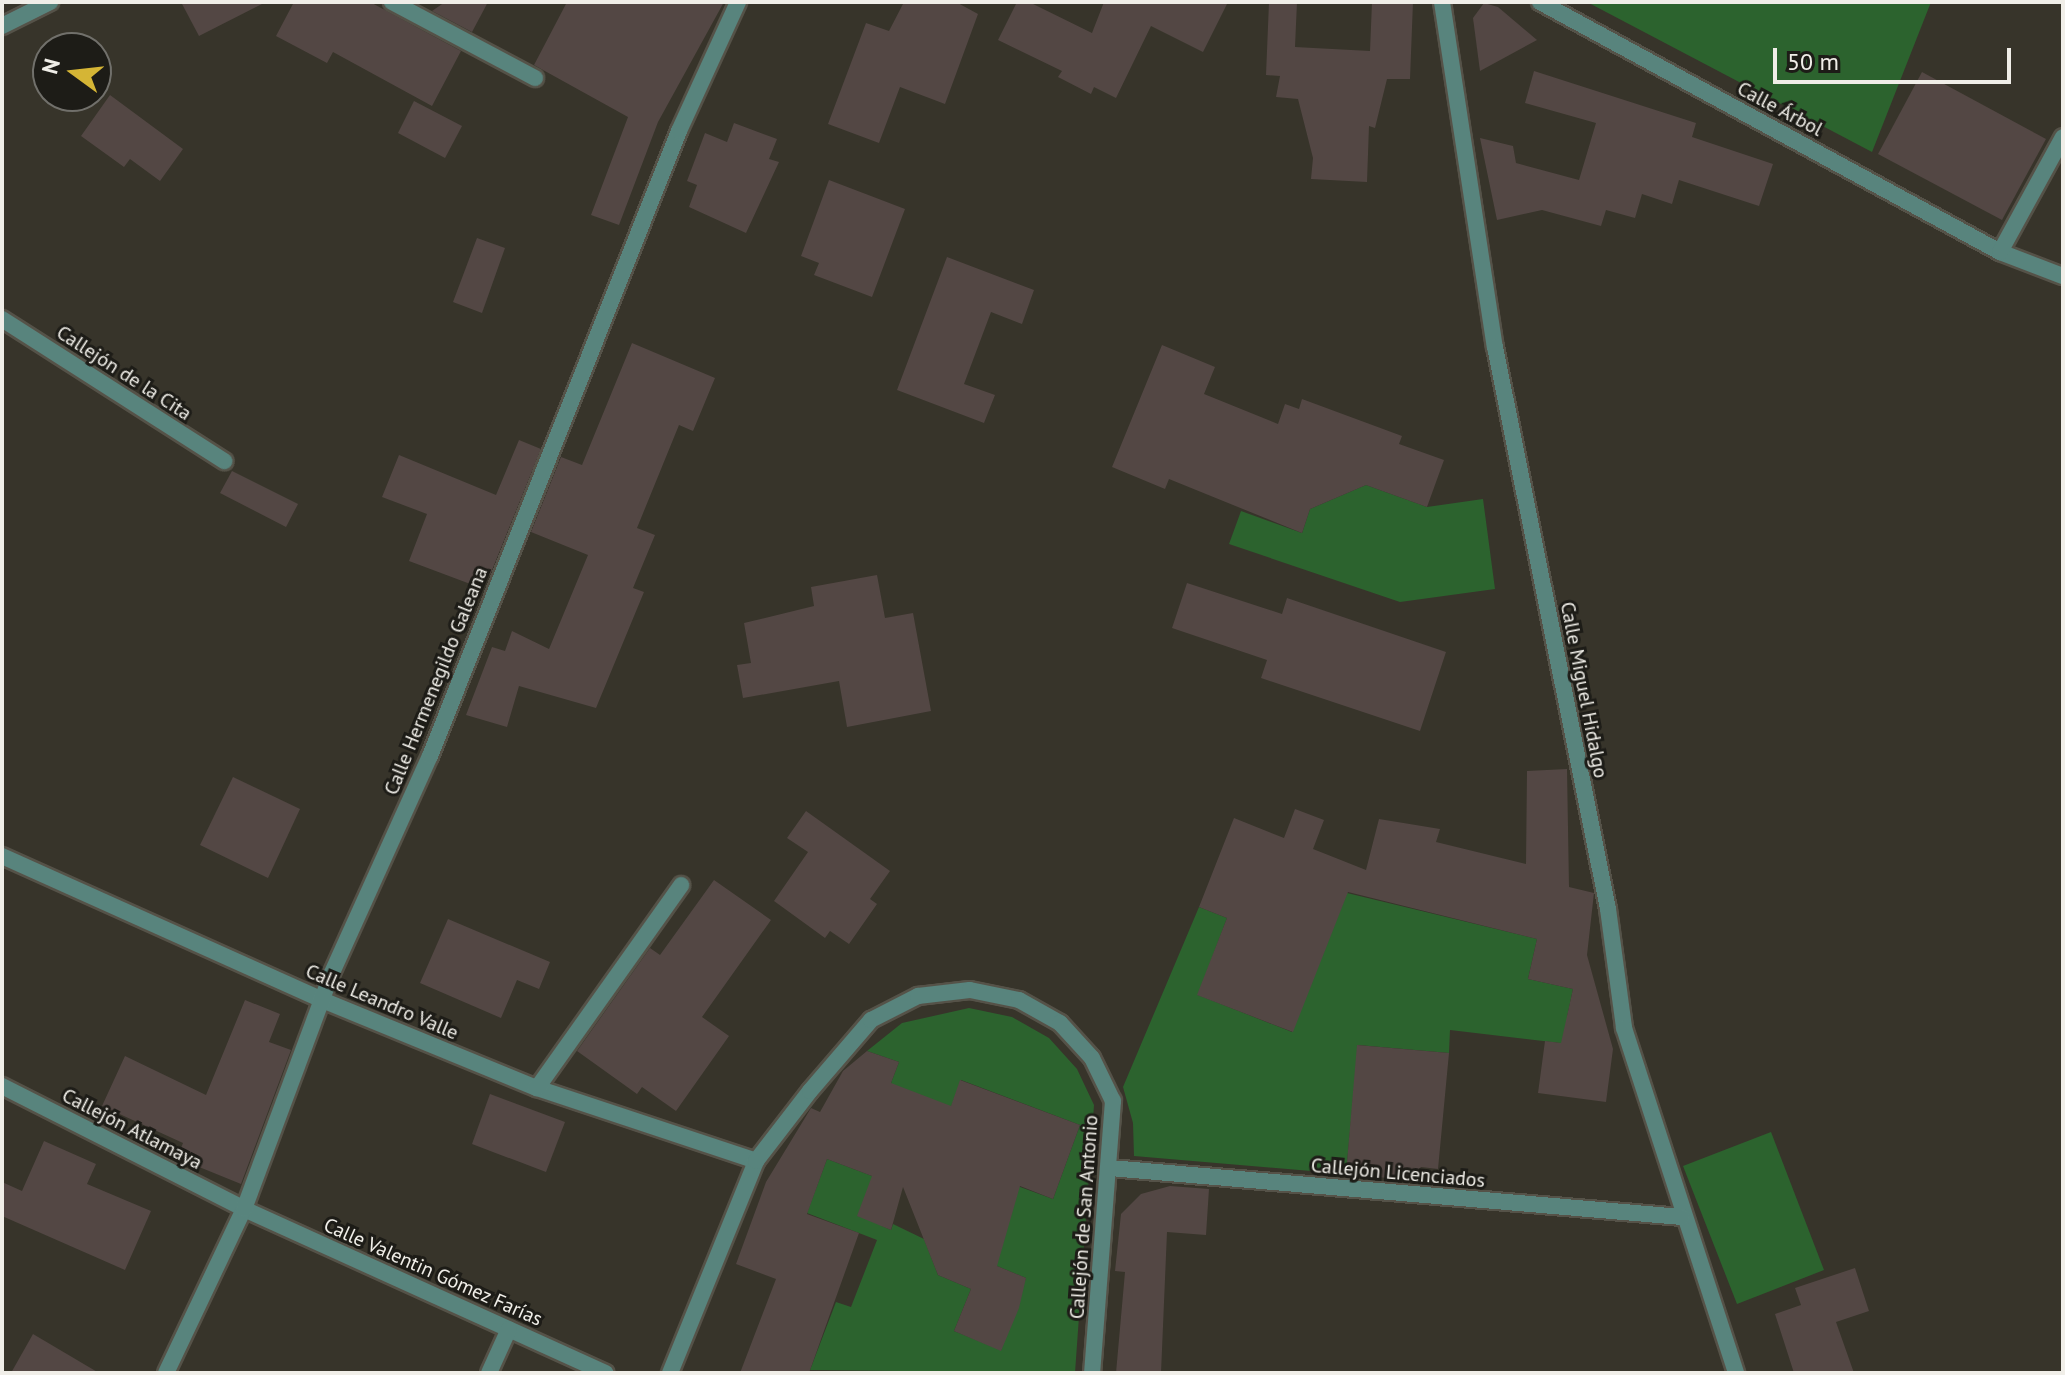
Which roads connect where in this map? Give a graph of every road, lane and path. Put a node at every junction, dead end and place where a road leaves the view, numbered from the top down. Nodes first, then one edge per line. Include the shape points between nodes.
1 (50, 2) edge
2 (392, 2) edge
3 (738, 2) edge
4 (1442, 2) edge
5 (1540, 2) edge
6 (2, 26) edge
7 (535, 78) dead end
8 (2063, 137) edge
9 (2000, 252) junction
10 (2063, 276) edge
11 (2, 319) edge
12 (224, 461) dead end
13 (2, 856) edge
14 (681, 885) dead end
15 (322, 1000) junction
16 (2, 1086) edge
17 (537, 1088) junction
18 (756, 1161) junction
19 (1110, 1168) junction
20 (244, 1209) junction
21 (1682, 1217) junction
22 (509, 1329) junction
23 (166, 1373) edge
24 (489, 1373) edge
25 (605, 1373) edge
26 (670, 1373) edge
27 (1092, 1373) edge
28 (1736, 1373) edge

1 - 6 street
2 - 7 street
3 - 15 street, Calle Hermenegildo Galeana via 673,146 430,756
4 - 21 street, Calle Miguel Hidalgo via 1495,347 1608,909 1624,1028
5 - 9 street, Calle Árbol
8 - 9 street
9 - 10 street, Calle Árbol
11 - 12 street, Callejón de la Cita
13 - 15 street, Calle Leandro Valle
14 - 17 street
15 - 17 street, Calle Leandro Valle
15 - 20 street, Calle Hermenegildo Galeana
16 - 20 street, Callejón Atlamaya
17 - 18 street, Calle Leandro Valle
18 - 19 street, Callejón de San Antonio via 871,1020 918,996 970,990 1040,1009 1092,1058 1113,1101
18 - 26 street, Callejón de San Antonio
19 - 21 street, Callejón Licenciados
19 - 27 street, Callejón de San Antonio
20 - 22 street, Calle Valentin Gómez Farías
20 - 23 street, Calle Hermenegildo Galeana
21 - 28 street, Calle Miguel Hidalgo
22 - 24 street
22 - 25 street, Calle Valentin Gómez Farías

